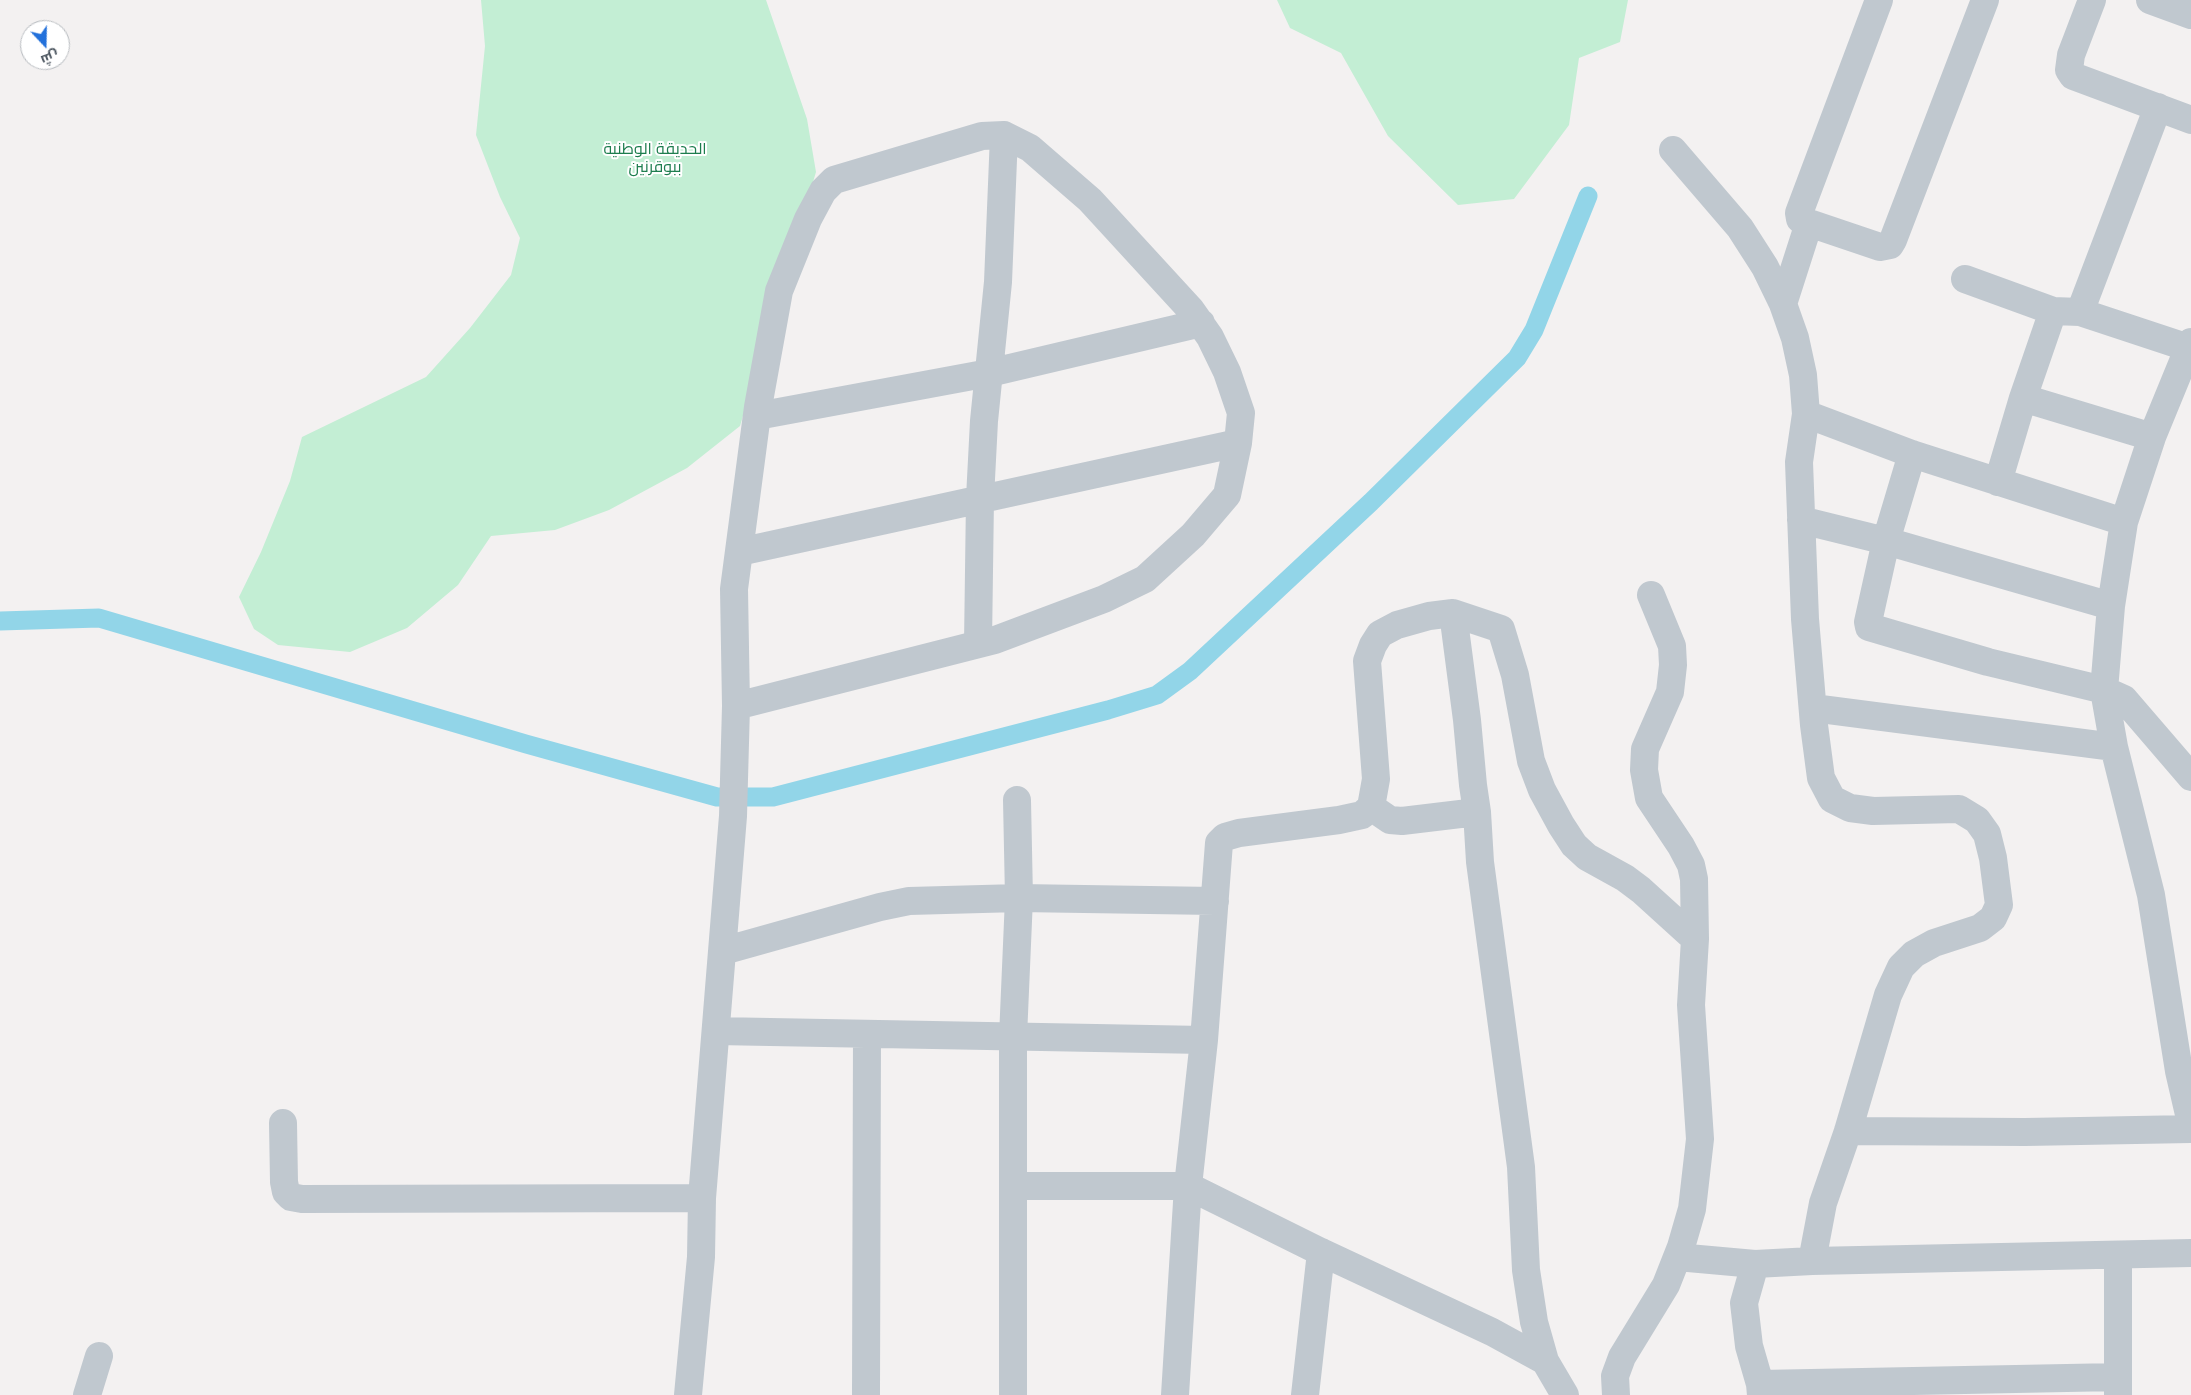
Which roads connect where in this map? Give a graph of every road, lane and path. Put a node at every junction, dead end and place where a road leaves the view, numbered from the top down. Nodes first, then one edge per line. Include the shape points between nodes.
1 (1880, 0) edge
2 (1985, 0) edge
3 (2092, 0) edge
4 (2150, 0) edge
5 (2191, 15) edge
6 (2158, 107) junction
7 (2191, 120) edge
8 (1004, 136) junction
9 (1673, 150) dead end
10 (1809, 223) junction
11 (1965, 279) dead end
12 (1784, 304) junction
13 (2067, 312) junction
14 (1201, 322) junction
15 (2190, 345) edge
16 (989, 373) junction
17 (2023, 398) junction
18 (1806, 414) junction
19 (757, 416) junction
20 (2152, 437) junction
21 (1238, 443) junction
22 (1912, 454) junction
23 (1998, 482) junction
24 (980, 498) junction
25 (1801, 520) junction
26 (2124, 522) junction
27 (1886, 541) junction
28 (739, 552) junction
29 (1652, 595) dead end
30 (2111, 606) junction
31 (1453, 613) junction
32 (978, 644) junction
33 (2104, 690) junction
34 (736, 706) junction
35 (1813, 708) junction
36 (2114, 747) junction
37 (2191, 777) edge
38 (1017, 800) dead end
39 (1371, 807) junction
40 (1477, 812) junction
41 (1019, 898) junction
42 (1215, 901) junction
43 (1695, 939) junction
44 (723, 951) junction
45 (716, 1031) junction
46 (867, 1034) junction
47 (1013, 1037) junction
48 (1204, 1040) junction
49 (283, 1123) dead end
50 (2191, 1123) edge
51 (2191, 1128) edge
52 (1848, 1131) junction
53 (1013, 1186) junction
54 (1188, 1186) junction
55 (702, 1198) junction
56 (1320, 1252) junction
57 (2191, 1253) edge
58 (2118, 1254) junction
59 (1677, 1257) junction
60 (1812, 1261) junction
61 (1755, 1264) junction
62 (99, 1356) dead end
63 (1545, 1361) junction
64 (2118, 1386) edge
65 (1902, 1387) edge
66 (1761, 1390) edge
67 (87, 1395) edge
68 (688, 1395) edge
69 (866, 1395) edge
70 (1013, 1395) edge
71 (1174, 1395) edge
72 (1305, 1395) edge
73 (1565, 1395) edge
74 (1616, 1395) edge

1 - 10 street via 1799,213 1800,219
2 - 10 street via 1890,245 1880,247
3 - 6 street via 2071,55 2069,70 2078,79
4 - 5 street
6 - 7 street
6 - 13 street
8 - 14 street via 1030,148 1090,200
8 - 16 street via 998,282
8 - 19 street via 982,136 850,174 834,180 823,191 798,241 779,291
9 - 12 street via 1740,228
10 - 12 street
11 - 13 street
12 - 18 street via 1796,338
13 - 15 street
13 - 17 street
14 - 16 street
14 - 21 street via 1227,372 1241,413
15 - 20 street
16 - 19 street
16 - 24 street
17 - 20 street
17 - 23 street
18 - 22 street
18 - 25 street via 1799,462
19 - 28 street
20 - 26 street
21 - 24 street
21 - 32 street via 1227,495 1193,535 1145,578 1104,599
22 - 23 street
22 - 27 street
23 - 26 street
24 - 28 street
24 - 32 street
25 - 27 street
25 - 35 street
26 - 30 street
27 - 30 street
27 - 33 street via 1868,622 1872,630
28 - 34 street via 734,588
29 - 43 street via 1672,646 1673,664 1670,692 1645,749 1645,785 1649,798 1691,865
30 - 33 street
31 - 39 street via 1397,625 1380,634 1372,645 1368,661 1376,779
31 - 40 street
31 - 43 street via 1497,626 1504,632 1531,760 1548,802 1574,845 1586,857 1641,890
32 - 34 street
33 - 36 street
33 - 37 street via 2124,699
34 - 44 street via 733,816
35 - 36 street
35 - 52 street via 1821,778 1832,799 1850,808 1873,811 1959,809 1977,820 1988,834 1999,906 1993,918 1980,928 1934,942 1914,954 1901,967 1888,996
36 - 50 street via 2150,895 2179,1071
38 - 41 street
39 - 40 street via 1390,820 1402,822
39 - 42 street via 1362,815 1338,820 1225,836 1220,843
40 - 63 street via 1480,862 1521,1167 1526,1270 1534,1322
41 - 42 street
41 - 44 street via 909,901
41 - 47 street
42 - 48 street
43 - 59 street via 1691,1005 1700,1139 1692,1209
44 - 45 street
45 - 46 street
45 - 55 street
46 - 47 street
46 - 69 street
47 - 48 street
47 - 53 street
48 - 54 street
49 - 55 street via 286,1192 291,1197 302,1199
51 - 52 street via 2025,1132
52 - 60 street via 1823,1203
53 - 54 street
53 - 70 street
54 - 56 street
54 - 71 street
55 - 68 street via 701,1258
56 - 63 street via 1492,1332
56 - 72 street
57 - 58 street
58 - 60 street
58 - 64 street
59 - 61 street
59 - 74 street via 1666,1285 1622,1357 1615,1376
60 - 61 street
61 - 66 street via 1744,1304 1748,1346
62 - 67 street
63 - 73 street
64 - 65 street
65 - 66 street

